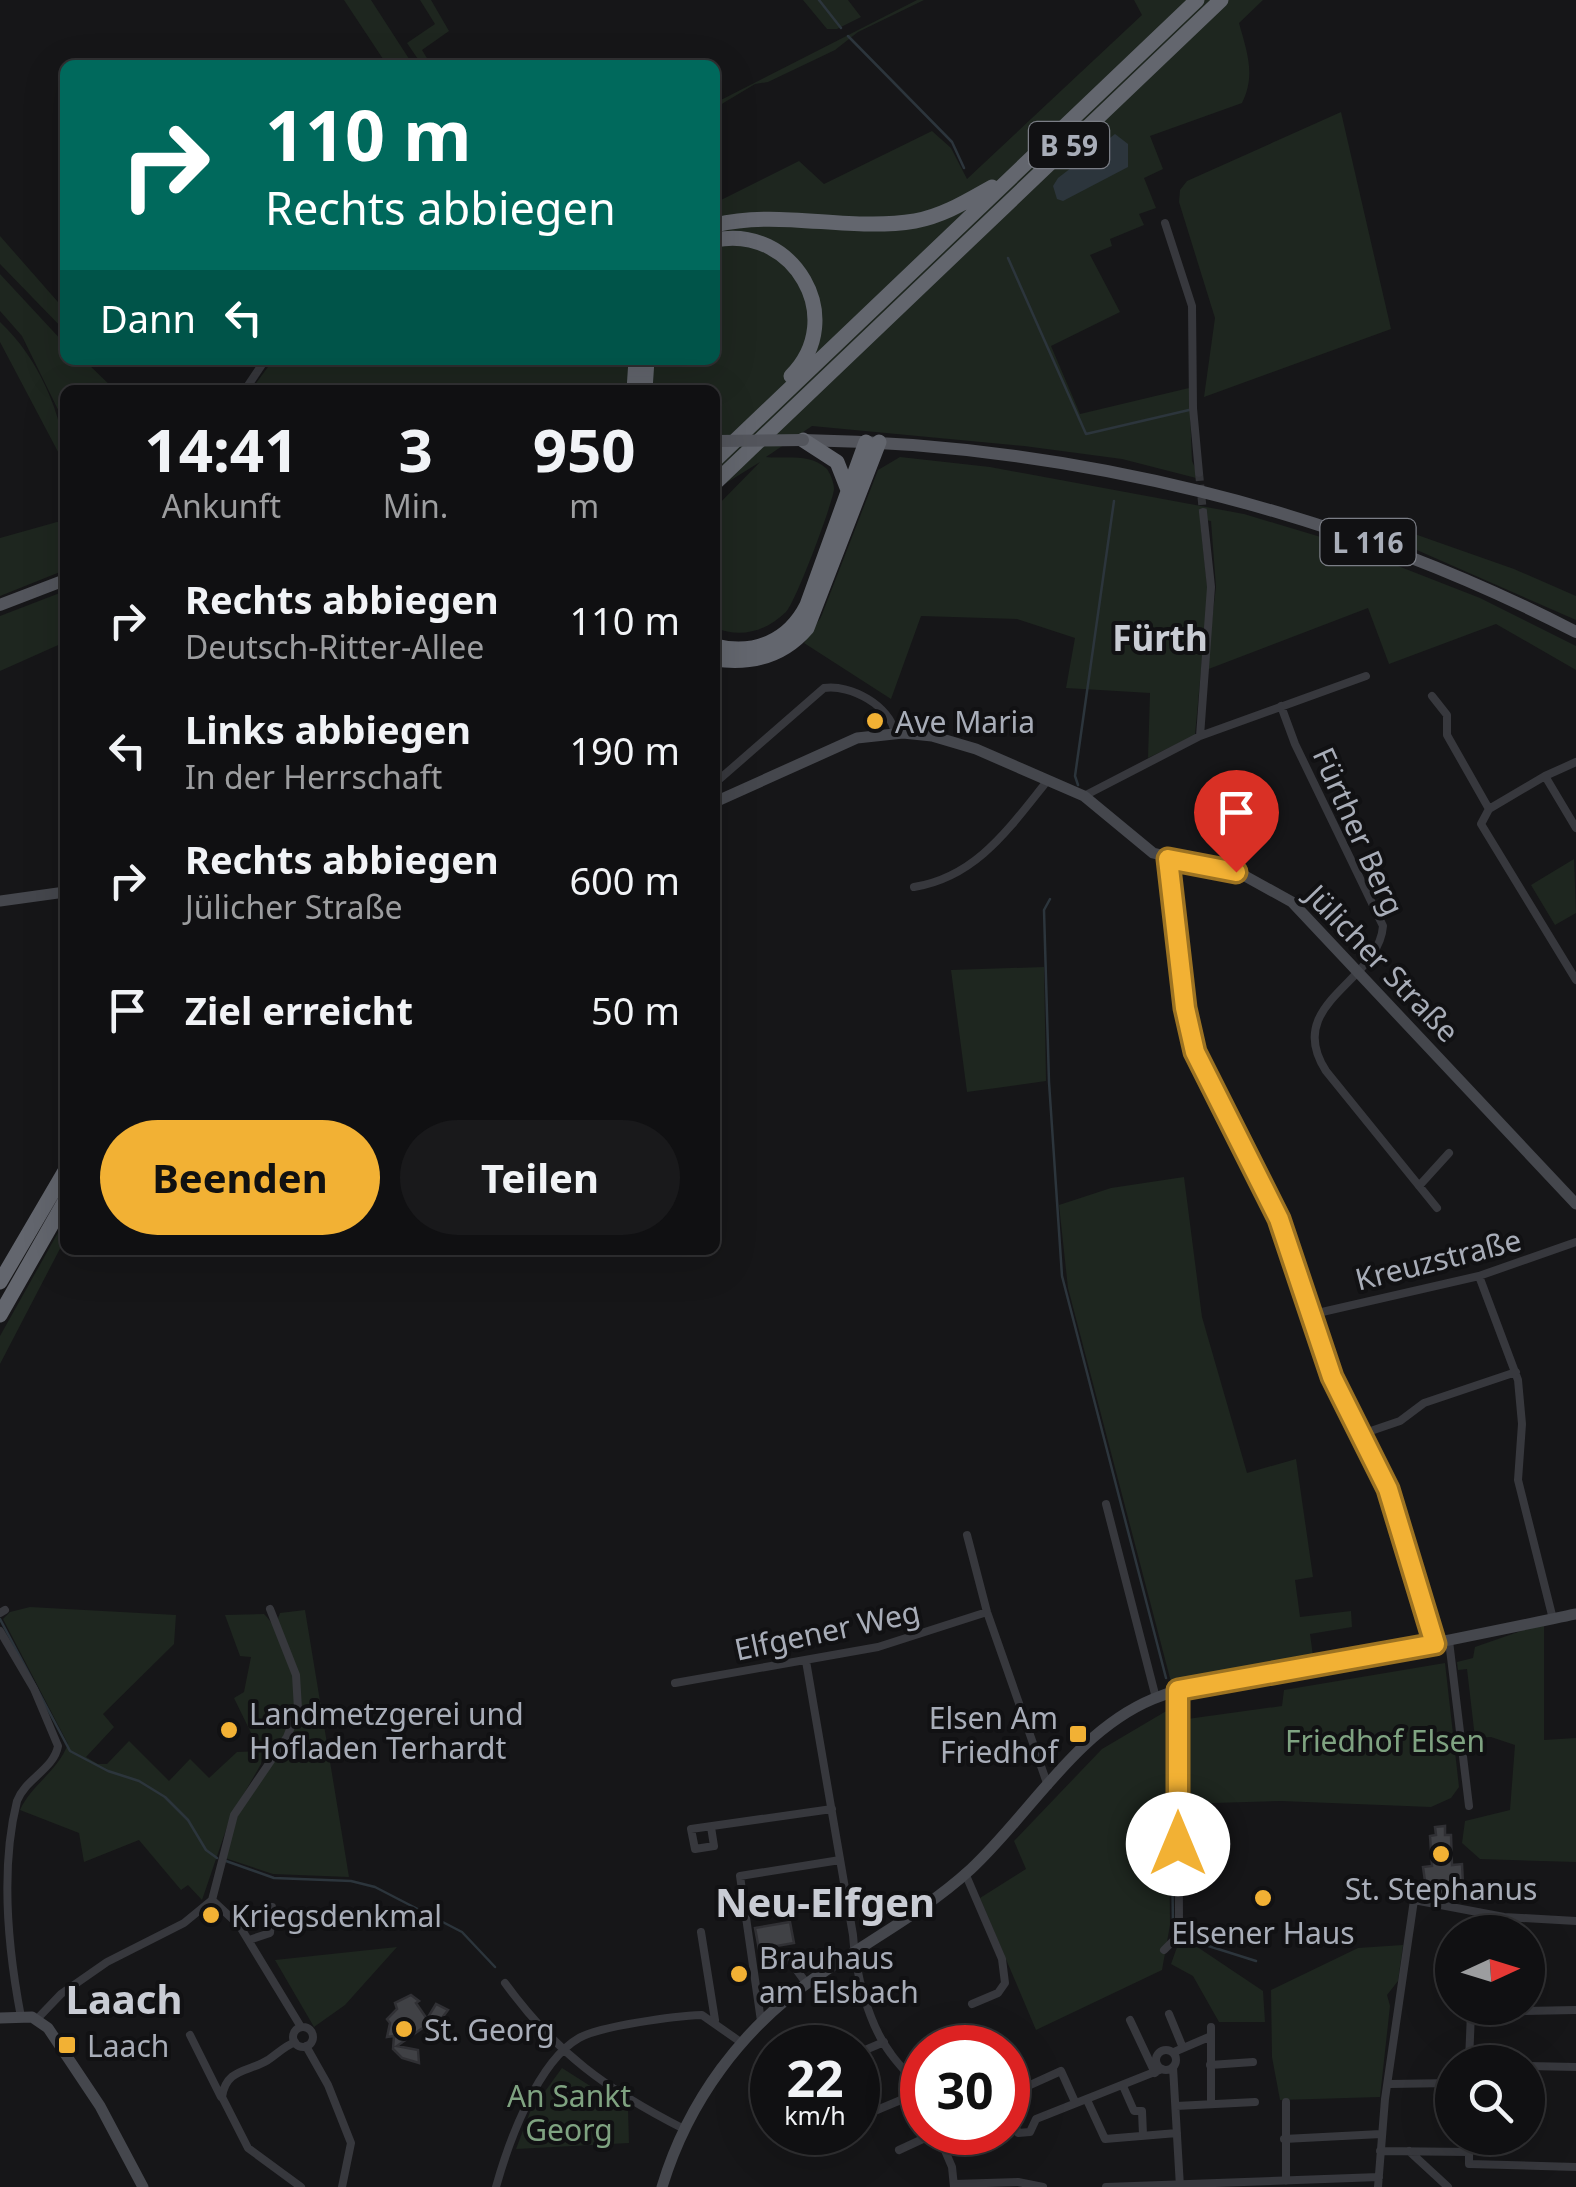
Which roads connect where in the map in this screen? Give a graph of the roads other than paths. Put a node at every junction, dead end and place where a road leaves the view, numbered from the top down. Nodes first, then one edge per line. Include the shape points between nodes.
1 (1198, 0) edge
2 (1222, 0) edge
3 (1014, 176) junction
4 (1166, 223) dead end
5 (720, 224) edge
6 (720, 240) edge
7 (748, 428) junction
8 (720, 440) edge
9 (803, 440) junction
10 (872, 442) junction
11 (720, 455) edge
12 (1199, 472) tunnel mouth
13 (720, 478) edge
14 (848, 494) junction
15 (1204, 512) tunnel mouth
16 (60, 582) edge
17 (0, 606) edge
18 (1576, 632) edge
19 (720, 647) edge
20 (720, 659) edge
21 (1366, 676) dead end
22 (1432, 696) dead end
23 (1281, 706) junction
24 (893, 734) junction
25 (1200, 736) junction
26 (1576, 762) edge
27 (1545, 776) junction
28 (720, 779) edge
29 (1048, 780) junction
30 (1084, 796) junction
31 (720, 800) edge
32 (1489, 809) junction
33 (1576, 828) edge
34 (1168, 859) junction
35 (914, 888) dead end
36 (60, 893) edge
37 (0, 901) edge
38 (1358, 971) junction
39 (1576, 980) edge
40 (1449, 1154) dead end
41 (60, 1180) edge
42 (1419, 1186) junction
43 (1576, 1204) edge
44 (1436, 1208) dead end
45 (60, 1211) edge
46 (1576, 1242) edge
47 (1479, 1276) junction
48 (0, 1282) edge
49 (0, 1315) edge
50 (1309, 1315) junction
51 (1516, 1372) junction
52 (1359, 1435) junction
53 (1106, 1504) dead end
54 (966, 1535) dead end
55 (270, 1609) dead end
56 (987, 1612) junction
57 (1576, 1614) edge
58 (1553, 1619) junction
59 (0, 1632) edge
60 (1449, 1641) junction
61 (1435, 1644) junction
62 (806, 1660) junction
63 (675, 1683) dead end
64 (1178, 1690) junction
65 (1156, 1698) junction
66 (1048, 1786) junction
67 (1469, 1806) dead end
68 (832, 1809) junction
69 (710, 1827) dead end
70 (840, 1860) junction
71 (965, 1874) junction
72 (212, 1900) junction
73 (272, 1907) dead end
74 (1576, 1920) edge
75 (701, 1932) dead end
76 (249, 1940) junction
77 (1164, 1950) dead end
78 (852, 1954) junction
79 (764, 1960) dead end
80 (504, 1983) dead end
81 (806, 1984) junction
82 (972, 2004) dead end
83 (1576, 2010) edge
84 (1168, 2014) dead end
85 (21, 2016) junction
86 (0, 2018) edge
87 (38, 2018) junction
88 (715, 2020) junction
89 (1130, 2020) dead end
90 (761, 2022) junction
91 (301, 2028) junction
92 (190, 2035) dead end
93 (296, 2042) junction
94 (884, 2042) junction
95 (742, 2043) junction
96 (880, 2044) edge
97 (1470, 2045) edge
98 (306, 2046) junction
99 (1184, 2048) junction
100 (564, 2052) junction
101 (1174, 2052) junction
102 (900, 2060) edge
103 (1253, 2062) dead end
104 (1210, 2065) junction
105 (1545, 2066) edge
106 (1173, 2067) junction
107 (1576, 2067) edge
108 (1158, 2071) junction
109 (1435, 2083) edge
110 (1390, 2084) junction
111 (1030, 2085) edge
112 (1122, 2086) junction
113 (1087, 2100) junction
114 (222, 2101) junction
115 (1076, 2102) junction
116 (1255, 2102) dead end
117 (1286, 2102) dead end
118 (1210, 2104) junction
119 (1176, 2106) junction
120 (684, 2130) junction
121 (1030, 2132) edge
122 (1177, 2133) junction
123 (1381, 2134) junction
124 (1143, 2135) junction
125 (1284, 2140) junction
126 (1380, 2150) junction
127 (1409, 2151) junction
128 (947, 2155) edge
129 (1576, 2166) edge
130 (1286, 2181) junction
131 (1378, 2182) edge
132 (1269, 2184) edge
133 (139, 2185) edge
134 (954, 2185) edge
135 (1180, 2186) edge
136 (301, 2187) edge
137 (342, 2187) edge
138 (496, 2187) edge
139 (662, 2187) edge
140 (1043, 2187) edge
141 (1106, 2187) edge
142 (1113, 2187) edge
143 (1448, 2187) edge

1 - 3 highway, B 59
2 - 13 highway, B 59
3 - 5 highway via 915,220
3 - 7 highway, B 59
4 - 12 street via 1192,306
6 - 7 highway via 752,240 782,253 801,272 815,308 803,362
7 - 11 highway, B 59
8 - 9 main road, L 116, bridge
9 - 10 main road, L 116
9 - 14 highway via 837,462
10 - 14 highway
10 - 18 main road, L 116 via 1088,468 1255,505 1416,560
10 - 20 highway via 807,628 762,658
14 - 19 highway via 796,623 762,647
15 - 25 street via 1212,587
16 - 17 main road
21 - 23 street
22 - 32 street
23 - 25 street
23 - 38 street, Fürther Berg via 1382,922 1381,940
24 - 28 street via 889,714 880,707 824,688
24 - 29 street, Jülicher Straße via 955,742
24 - 31 street, Jülicher Straße via 845,742
25 - 30 street
26 - 27 street
27 - 32 street
27 - 33 street
29 - 30 street, Jülicher Straße
29 - 35 street via 971,867
30 - 34 street, Jülicher Straße via 1146,849
32 - 39 street via 1481,824
34 - 38 street, Jülicher Straße via 1236,872 1274,889
34 - 50 street via 1195,1052 1279,1219
36 - 37 street
38 - 42 street via 1322,1011 1317,1055
38 - 43 street, Jülicher Straße
40 - 42 street
41 - 48 highway
42 - 44 street
45 - 49 highway
46 - 47 street, Kreuzstraße
47 - 50 street, Kreuzstraße
47 - 51 street
50 - 52 street
51 - 52 street via 1424,1403
51 - 58 street via 1522,1413 1518,1480
52 - 61 street via 1388,1489
53 - 65 street
54 - 56 street
55 - 72 street via 295,1670 298,1709 287,1737 234,1815
56 - 62 street, Elfgener Weg via 896,1643
56 - 66 street
57 - 58 street
58 - 60 street
59 - 85 street via 58,1746 19,1796 12,1828 5,1924
60 - 61 street
60 - 67 street
61 - 64 street
62 - 63 street, Elfgener Weg
62 - 68 street
64 - 65 street
64 - 77 street via 1179,1924
65 - 66 street via 1097,1735
66 - 71 street
68 - 69 street
68 - 70 street
70 - 78 street
70 - 90 street via 740,1876
71 - 78 street
71 - 82 street via 1002,1958 1005,1983
72 - 76 street
72 - 87 street via 184,1924 107,1962
73 - 76 street via 270,1933
74 - 110 street via 1504,1917 1414,1900
75 - 88 street
76 - 91 street
78 - 81 street
78 - 94 street
79 - 81 street via 787,1956
80 - 100 street
81 - 90 street
83 - 97 street via 1471,2012
84 - 99 street
85 - 86 street
85 - 87 street
87 - 133 street via 97,2100
88 - 95 street
88 - 100 street via 695,2015 595,2032
89 - 108 street
90 - 95 street
91 - 93 street
91 - 98 street via 313,2034
92 - 114 street
93 - 98 street
93 - 114 street via 230,2078
94 - 96 street
94 - 102 street
95 - 120 street
98 - 137 street via 352,2146
99 - 101 street
99 - 104 street via 1210,2032
100 - 120 street via 614,2092
100 - 138 street via 526,2108
101 - 106 street
101 - 108 street via 1156,2056
103 - 104 street
104 - 118 street
105 - 107 street
106 - 108 street
106 - 119 street
108 - 112 street
109 - 110 street
110 - 123 street
111 - 115 street via 1061,2071
112 - 113 street
112 - 124 street via 1134,2111 1142,2111
113 - 115 street
113 - 124 street via 1105,2139
114 - 136 street via 250,2150
115 - 121 street via 1036,2120
116 - 118 street
117 - 125 street
118 - 119 street
119 - 122 street
120 - 139 street
122 - 124 street
122 - 135 street
123 - 125 street
123 - 126 street
125 - 130 street
126 - 127 street
126 - 131 street
127 - 129 street via 1469,2152 1469,2164
127 - 143 street
128 - 134 street
130 - 131 street
130 - 132 street
132 - 135 street
134 - 140 street
135 - 142 street
141 - 142 street

